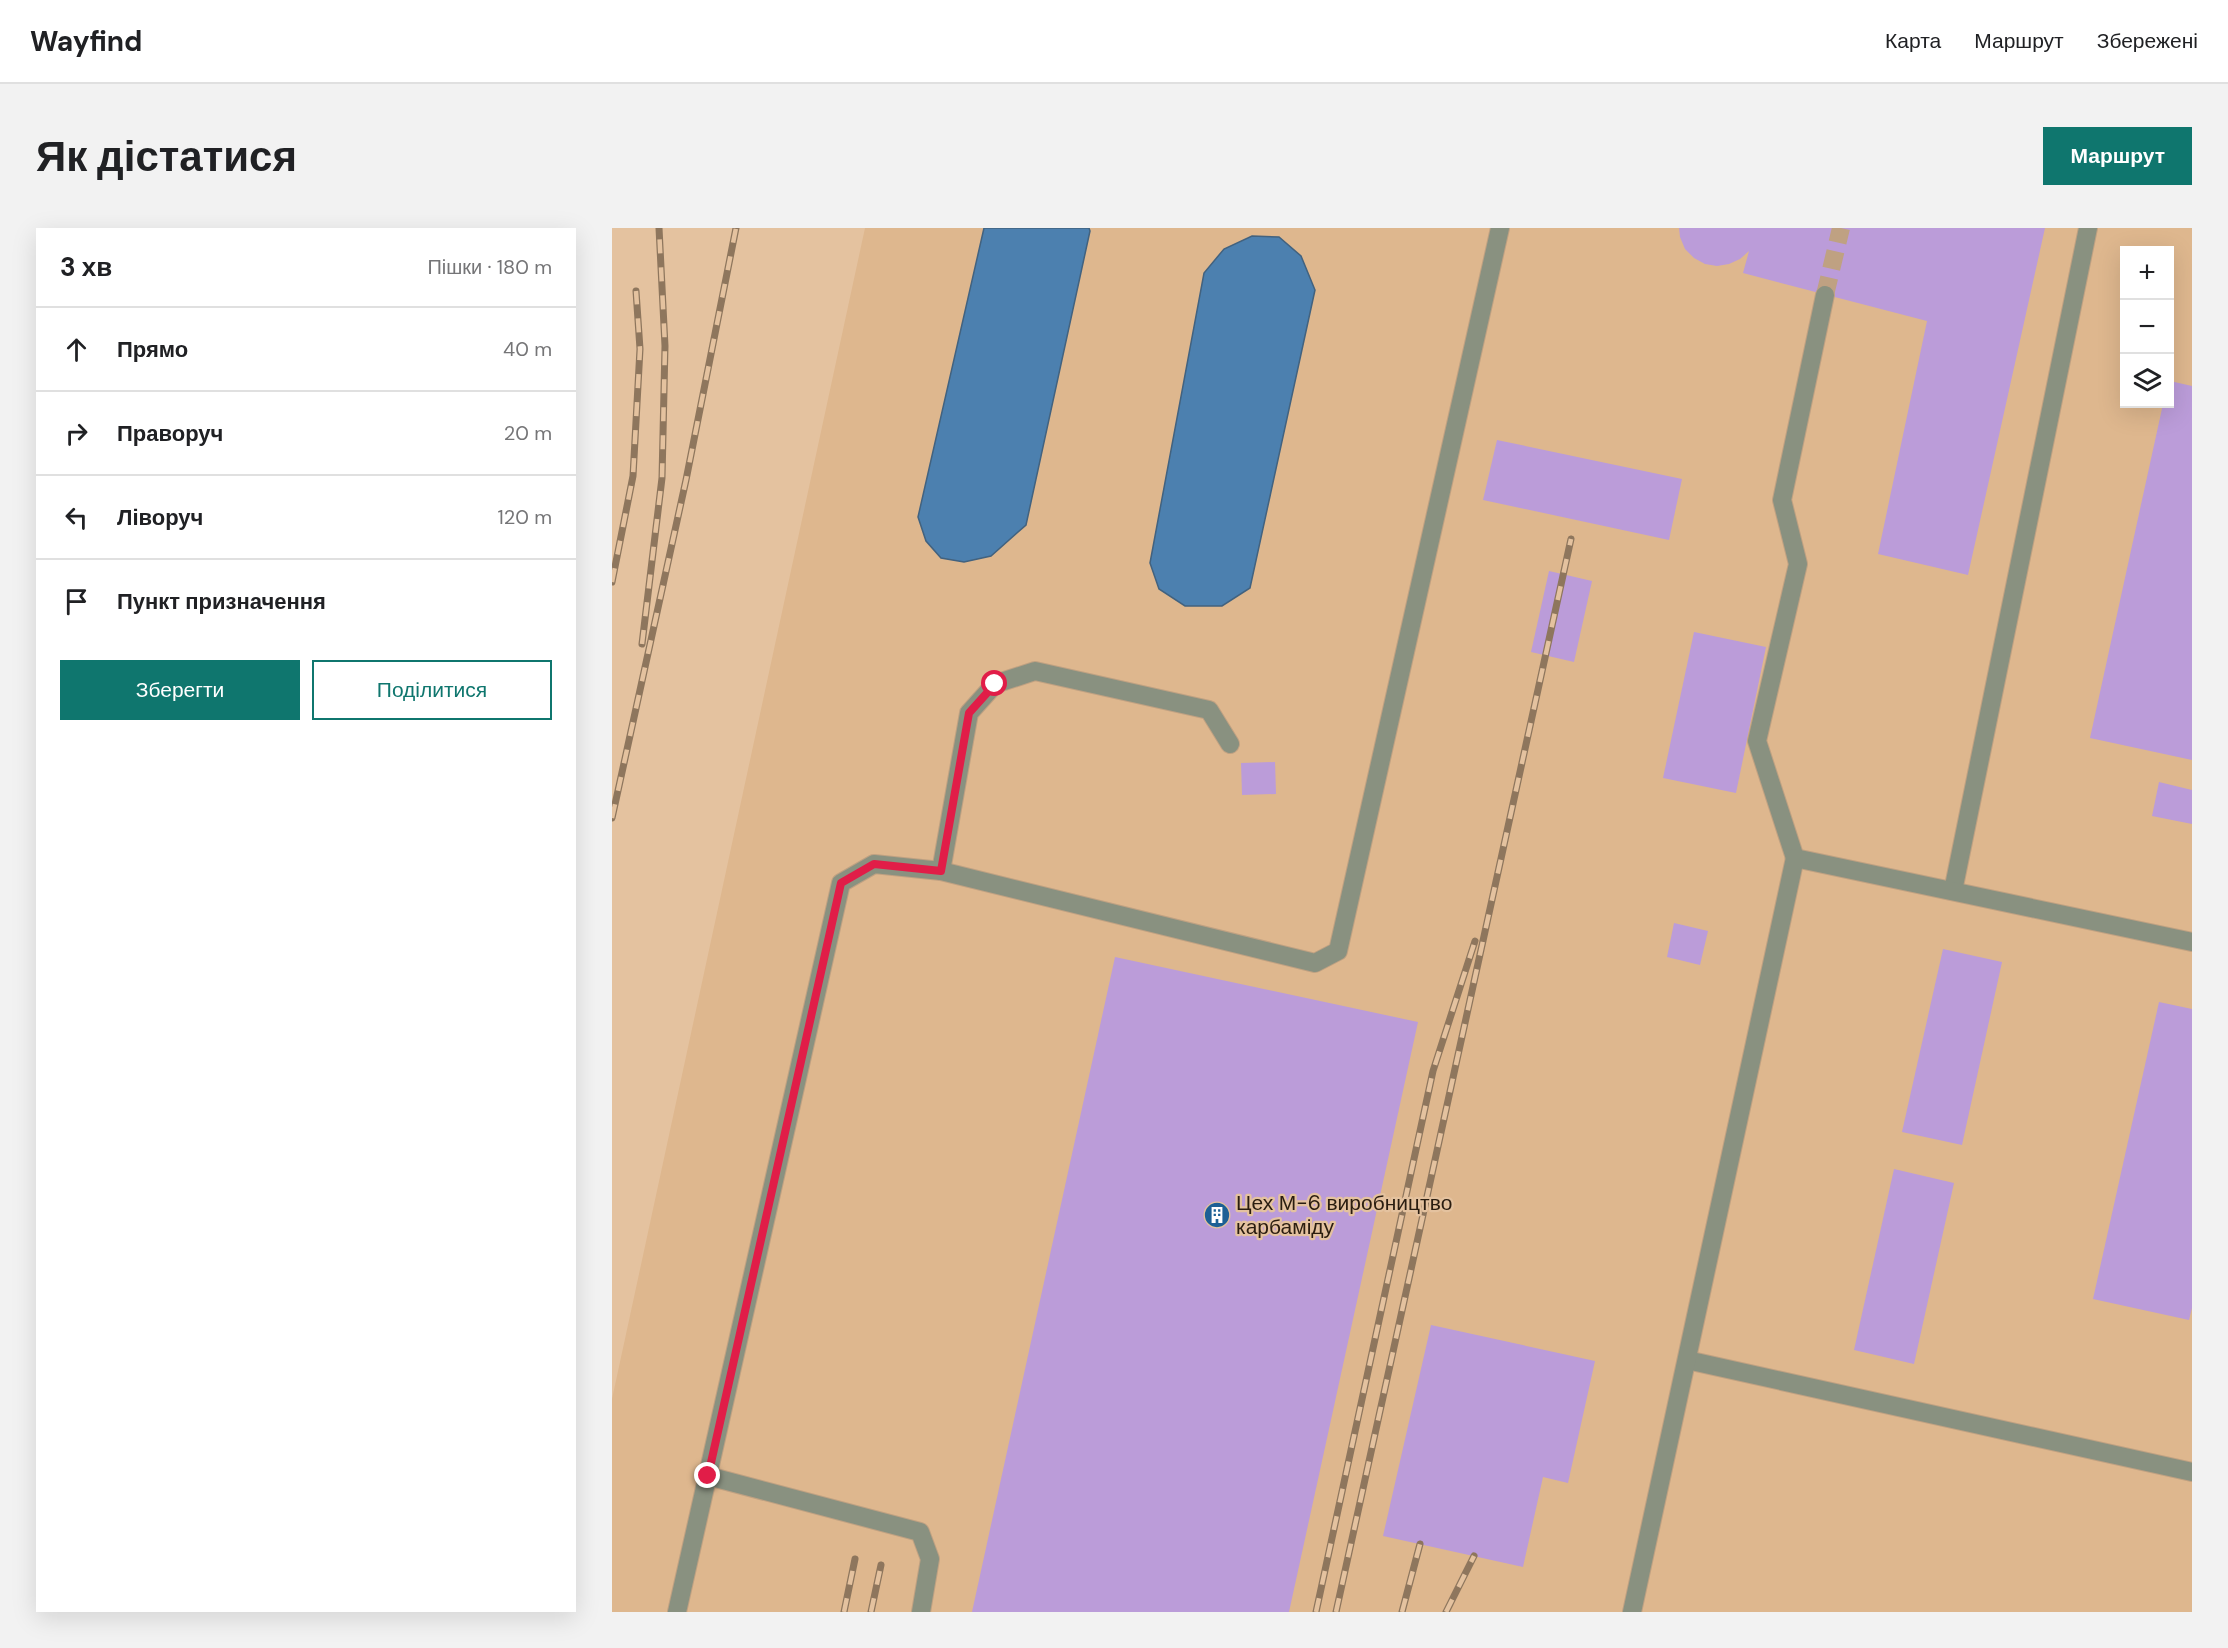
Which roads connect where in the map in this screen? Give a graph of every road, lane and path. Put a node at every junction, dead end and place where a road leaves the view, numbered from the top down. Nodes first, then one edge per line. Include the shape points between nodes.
1 (1500, 228) edge
2 (2088, 228) edge
3 (1825, 295) tunnel mouth
4 (1230, 744) dead end
5 (1795, 858) junction
6 (941, 871) junction
7 (1953, 891) junction
8 (2192, 942) edge
9 (1687, 1360) junction
10 (2192, 1472) edge
11 (708, 1476) junction
12 (677, 1612) edge
13 (921, 1612) edge
14 (1632, 1612) edge

1 - 6 lane via 1338,951 1315,963
2 - 7 lane
3 - 5 lane via 1782,500 1798,564 1757,741
4 - 6 lane via 1209,710 1035,671 995,684 969,713
5 - 7 lane
5 - 9 lane
6 - 11 lane via 874,864 841,883
7 - 8 lane
9 - 10 lane
9 - 14 lane
11 - 12 lane
11 - 13 lane via 920,1532 930,1559

